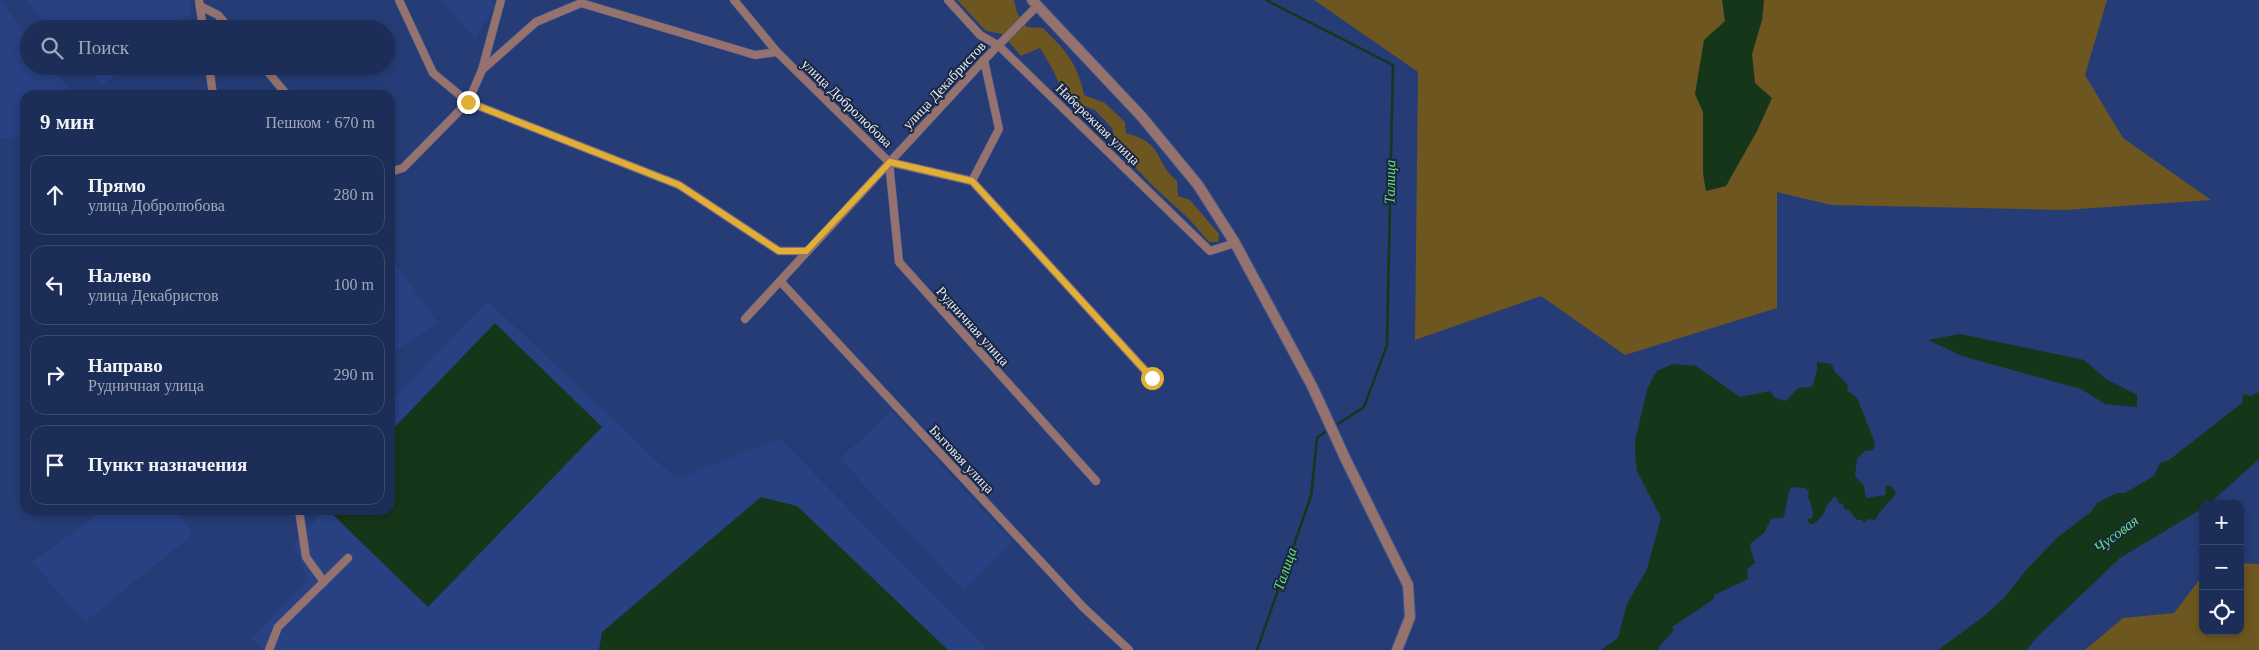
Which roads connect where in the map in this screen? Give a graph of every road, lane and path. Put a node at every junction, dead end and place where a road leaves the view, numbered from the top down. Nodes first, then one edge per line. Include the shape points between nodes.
1 (399, 0) edge
2 (502, 0) edge
3 (734, 0) edge
4 (948, 0) edge
5 (580, 1) edge
6 (200, 3) edge
7 (1034, 3) edge
8 (203, 20) edge
9 (222, 20) edge
10 (999, 46) junction
11 (777, 52) junction
12 (984, 60) junction
13 (482, 70) junction
14 (210, 75) edge
15 (270, 75) edge
16 (212, 90) edge
17 (283, 90) edge
18 (468, 102) junction
19 (890, 162) junction
20 (395, 170) edge
21 (972, 181) junction
22 (1235, 243) junction
23 (806, 251) junction
24 (780, 281) junction
25 (745, 319) dead end
26 (1152, 378) dead end
27 (1096, 481) dead end
28 (299, 515) edge
29 (348, 558) dead end
30 (324, 582) junction
31 (269, 650) edge
32 (1129, 650) edge
33 (1397, 650) edge

1 - 18 street via 434,73
2 - 13 street
3 - 11 street, улица Добролюбова
4 - 10 street, Набережная улица via 980,35
5 - 11 street via 755,55
5 - 13 street via 536,22
6 - 8 street
6 - 9 street
7 - 10 street, улица Декабристов
7 - 22 street via 1142,117 1198,185
10 - 12 street, улица Декабристов
10 - 22 street, Набережная улица via 1210,251
11 - 19 street, улица Добролюбова
12 - 19 street, улица Декабристов
12 - 21 street via 999,129
13 - 18 street
14 - 16 street
15 - 17 street
18 - 20 street via 403,168
18 - 23 street via 679,185 779,251
19 - 21 street, улица Добролюбова
19 - 23 street, улица Декабристов
19 - 27 street, Рудничная улица via 899,262
21 - 26 street
22 - 33 street via 1312,386 1408,585 1410,617
23 - 24 street, улица Декабристов
24 - 25 street, улица Декабристов
24 - 32 street, Бытовая улица via 1076,600
28 - 30 street via 306,557
29 - 30 street
30 - 31 street via 278,627

